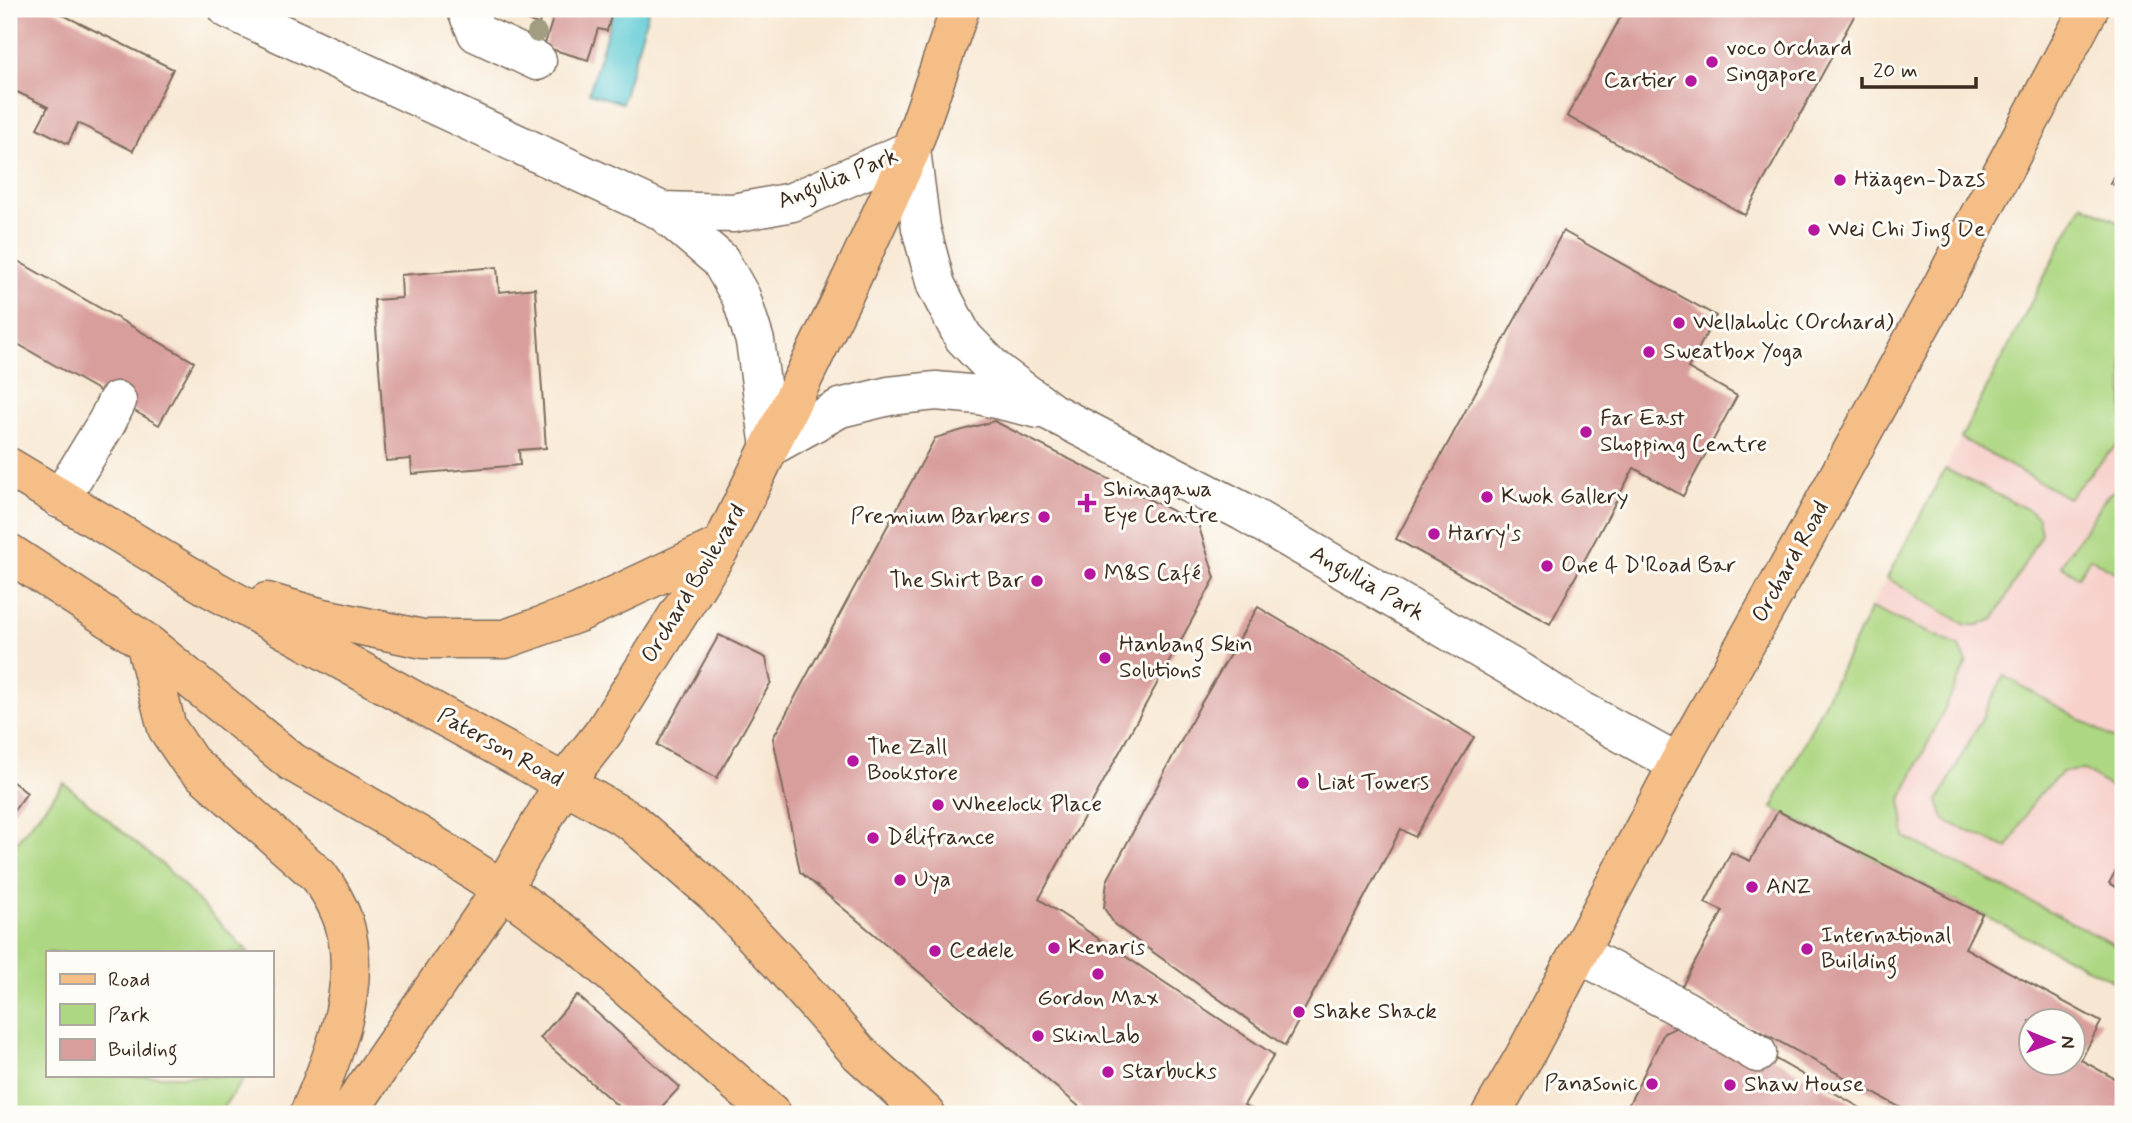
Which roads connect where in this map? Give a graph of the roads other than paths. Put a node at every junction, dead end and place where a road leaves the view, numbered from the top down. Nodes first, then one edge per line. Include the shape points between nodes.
1 (228, 9) edge
2 (466, 9) edge
3 (960, 9) edge
4 (2089, 9) edge
5 (537, 61) dead end
6 (911, 150) junction
7 (662, 211) junction
8 (117, 401) dead end
9 (1051, 412) junction
10 (770, 447) junction
11 (9, 467) edge
12 (60, 499) junction
13 (722, 545) junction
14 (9, 553) edge
15 (205, 585) junction
16 (145, 642) junction
17 (1678, 764) junction
18 (565, 783) junction
19 (502, 889) junction
20 (1580, 954) junction
21 (1757, 1053) dead end
22 (309, 1114) edge
23 (347, 1114) edge
24 (772, 1114) edge
25 (926, 1114) edge
26 (1491, 1114) edge

1 - 7 street, Angullia Park
2 - 5 street via 477,33
3 - 6 main road, Orchard Boulevard
4 - 17 main road, Orchard Road
6 - 7 street, Angullia Park via 792,202 733,213
6 - 9 street, Angullia Park via 930,264 957,326 995,369
6 - 10 main road, Orchard Boulevard
7 - 10 street, Angullia Park via 720,260 741,296 755,341
8 - 12 street
9 - 10 street, Angullia Park via 979,395 936,391 889,396 840,408
9 - 17 street, Angullia Park via 1244,512
10 - 13 main road, Orchard Boulevard
11 - 12 main road, Paterson Road
12 - 15 main road, Paterson Road
13 - 15 main road via 578,613 505,639 423,639
13 - 18 main road, Orchard Boulevard via 604,732
14 - 16 main road
15 - 18 main road, Paterson Road
16 - 19 main road via 292,762
16 - 22 main road via 167,728 190,762 319,876 334,898 347,935 350,975 343,1018
17 - 20 main road, Orchard Road
18 - 19 main road, Orchard Boulevard
18 - 25 main road, Paterson Road via 632,822 716,895 859,1054
19 - 23 main road, Orchard Boulevard
19 - 24 main road via 573,940
20 - 21 street
20 - 26 main road, Orchard Road

